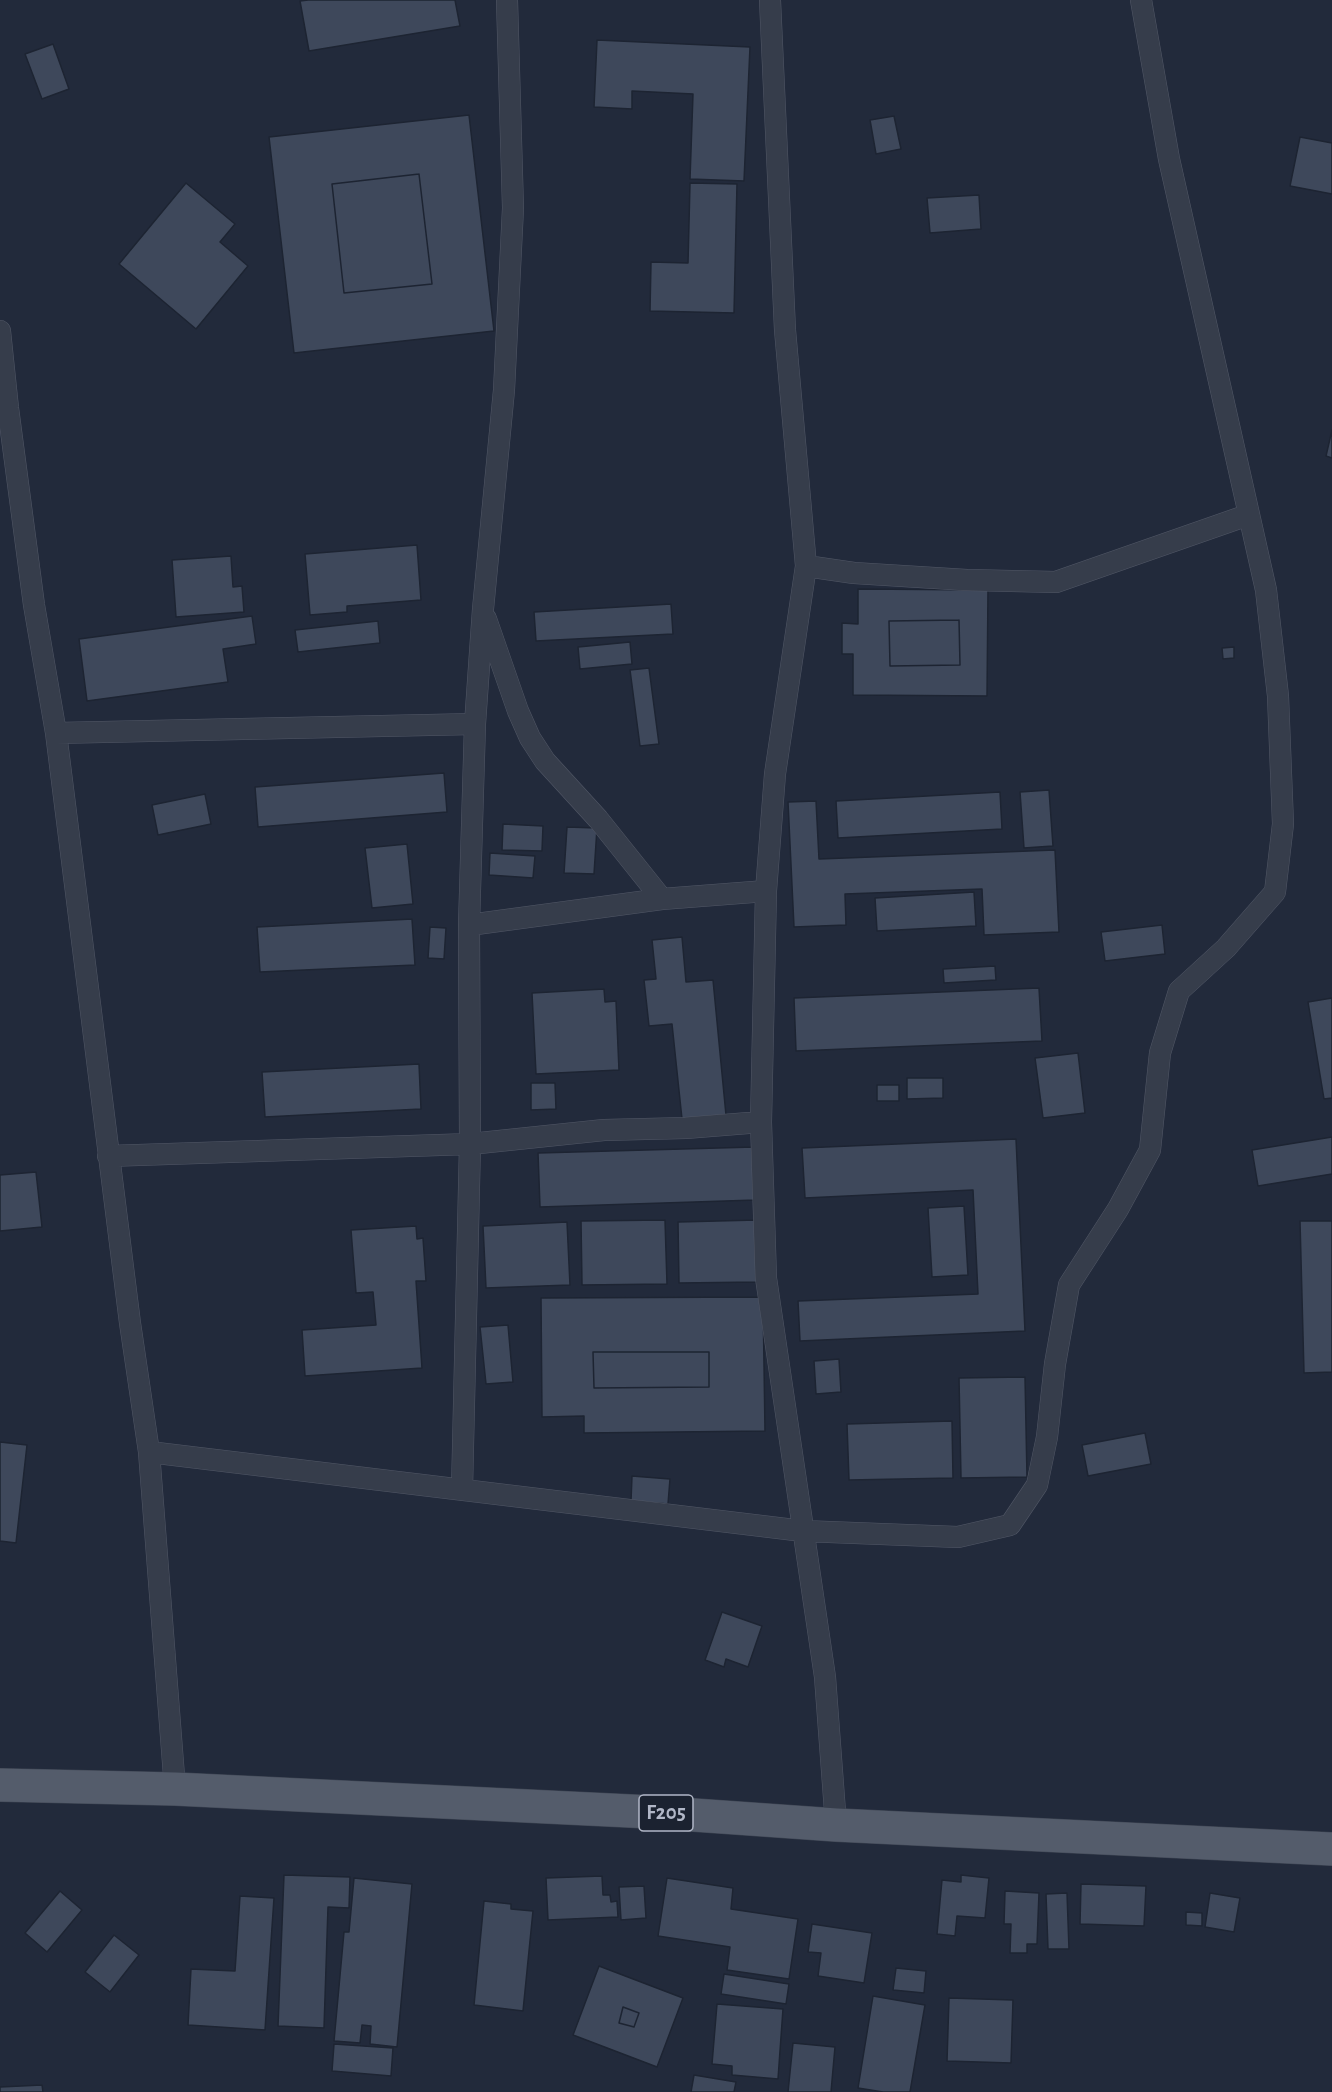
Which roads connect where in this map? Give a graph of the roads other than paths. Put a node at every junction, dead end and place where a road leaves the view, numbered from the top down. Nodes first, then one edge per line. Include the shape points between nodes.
1 (507, 0) edge
2 (770, 0) edge
3 (1141, 0) edge
4 (0, 331) edge
5 (1248, 515) junction
6 (806, 566) junction
7 (483, 609) junction
8 (475, 724) junction
9 (56, 733) junction
10 (766, 891) junction
11 (662, 899) junction
12 (469, 925) junction
13 (760, 1122) junction
14 (470, 1144) junction
15 (108, 1156) junction
16 (149, 1452) junction
17 (462, 1490) junction
18 (804, 1531) junction
19 (0, 1785) edge
20 (175, 1789) junction
21 (836, 1825) junction
22 (1332, 1849) edge

1 - 7 street via 513,208 504,390
2 - 6 street via 785,330
3 - 5 street via 1169,159
4 - 9 street via 34,605
5 - 6 street via 1056,582 877,574
5 - 18 street via 1266,590 1278,696 1283,824 1275,892 1226,948 1179,991 1160,1053 1150,1149 1118,1209 1069,1285 1037,1485 1010,1525 958,1537
6 - 10 street via 775,774
7 - 8 street
7 - 11 street via 518,711 535,746
8 - 9 street
8 - 12 street
9 - 15 street
10 - 11 street
10 - 13 street
11 - 12 street
12 - 14 street
13 - 14 street via 604,1130
13 - 18 street via 766,1278
14 - 15 street
14 - 17 street
15 - 16 street
16 - 17 street
16 - 20 street
17 - 18 street
18 - 21 street via 825,1677
19 - 20 main road, F205
20 - 21 main road, F205
21 - 22 main road, F205

